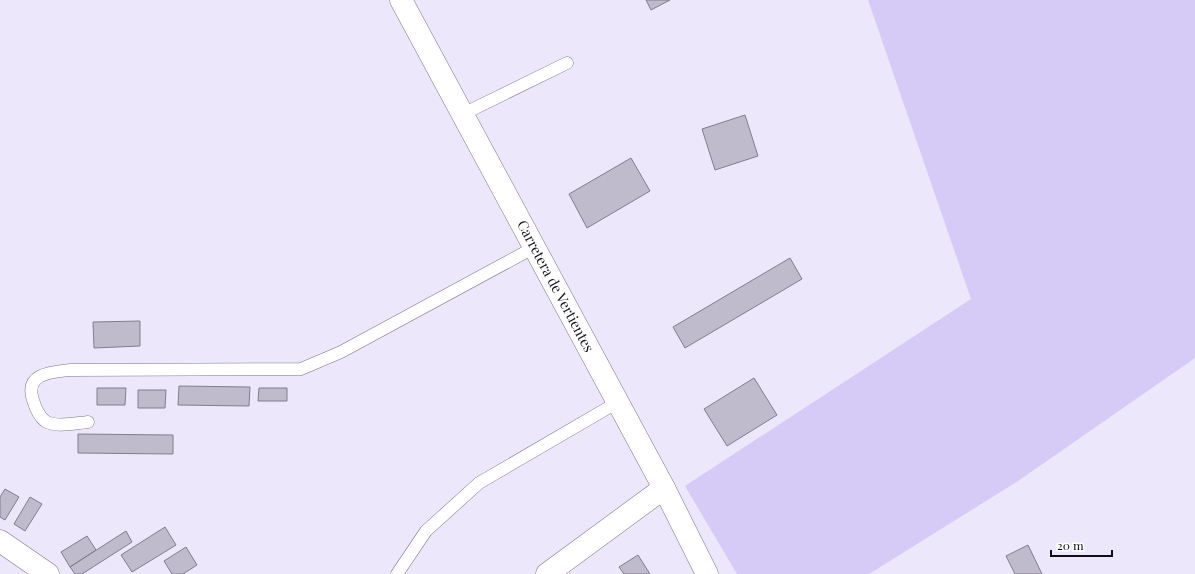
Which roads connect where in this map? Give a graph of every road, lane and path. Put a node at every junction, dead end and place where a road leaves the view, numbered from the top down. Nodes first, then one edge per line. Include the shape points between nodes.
1 (401, 0) edge
2 (567, 63) dead end
3 (463, 114) junction
4 (535, 247) junction
5 (618, 402) junction
6 (88, 422) dead end
7 (664, 488) junction
8 (0, 541) edge
9 (48, 574) edge
10 (397, 574) edge
11 (547, 574) edge
12 (707, 574) edge

1 - 3 main road, Carretera de Vertientes
2 - 3 lane
3 - 4 main road, Carretera de Vertientes
4 - 5 main road, Carretera de Vertientes
4 - 6 lane via 341,352 301,369 70,370 45,373 35,379 30,392 35,408 46,421 57,424
5 - 7 main road, Carretera de Vertientes
5 - 10 lane via 479,483 426,531
7 - 11 main road
7 - 12 main road, Carretera de Vertientes
8 - 9 main road

